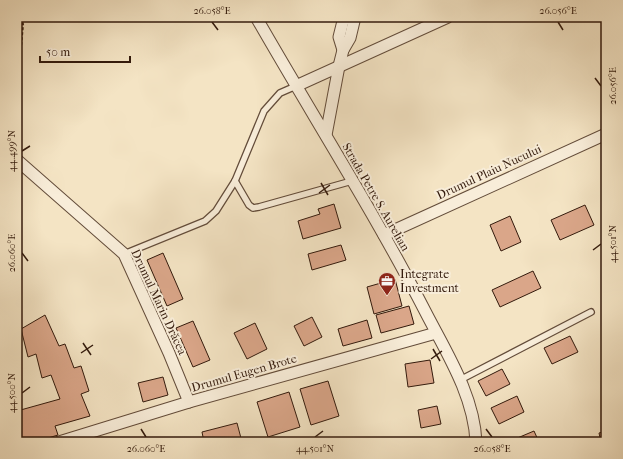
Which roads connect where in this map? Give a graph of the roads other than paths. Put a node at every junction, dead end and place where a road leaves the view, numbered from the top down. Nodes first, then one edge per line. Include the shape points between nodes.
1 (256, 17) edge
2 (344, 17) edge
3 (355, 17) edge
4 (448, 17) edge
5 (343, 50) junction
6 (339, 66) junction
7 (296, 86) junction
8 (606, 134) edge
9 (326, 135) junction
10 (17, 160) edge
11 (235, 181) junction
12 (352, 181) junction
13 (384, 235) junction
14 (124, 254) junction
15 (591, 312) dead end
16 (436, 333) junction
17 (460, 381) junction
18 (189, 402) junction
19 (59, 442) edge
20 (476, 442) edge

1 - 7 street, Strada Petre S. Aurelian
2 - 5 street via 339,37
3 - 5 street via 350,38
4 - 6 street
5 - 6 street
6 - 7 street
6 - 9 street
7 - 9 street, Strada Petre S. Aurelian
7 - 11 lane via 280,93 264,111
8 - 13 street, Drumul Plaiu Nucului
9 - 12 street, Strada Petre S. Aurelian
10 - 14 street, Drumul Marin Drăcea
11 - 12 lane via 253,208
11 - 14 lane via 216,211 205,221
12 - 13 street, Strada Petre S. Aurelian
13 - 16 street, Strada Petre S. Aurelian
14 - 18 street, Drumul Marin Drăcea
15 - 17 lane
16 - 17 street, Strada Petre S. Aurelian
16 - 18 street, Drumul Eugen Brote
17 - 20 street, Strada Petre S. Aurelian via 469,403
18 - 19 street, Drumul Eugen Brote

